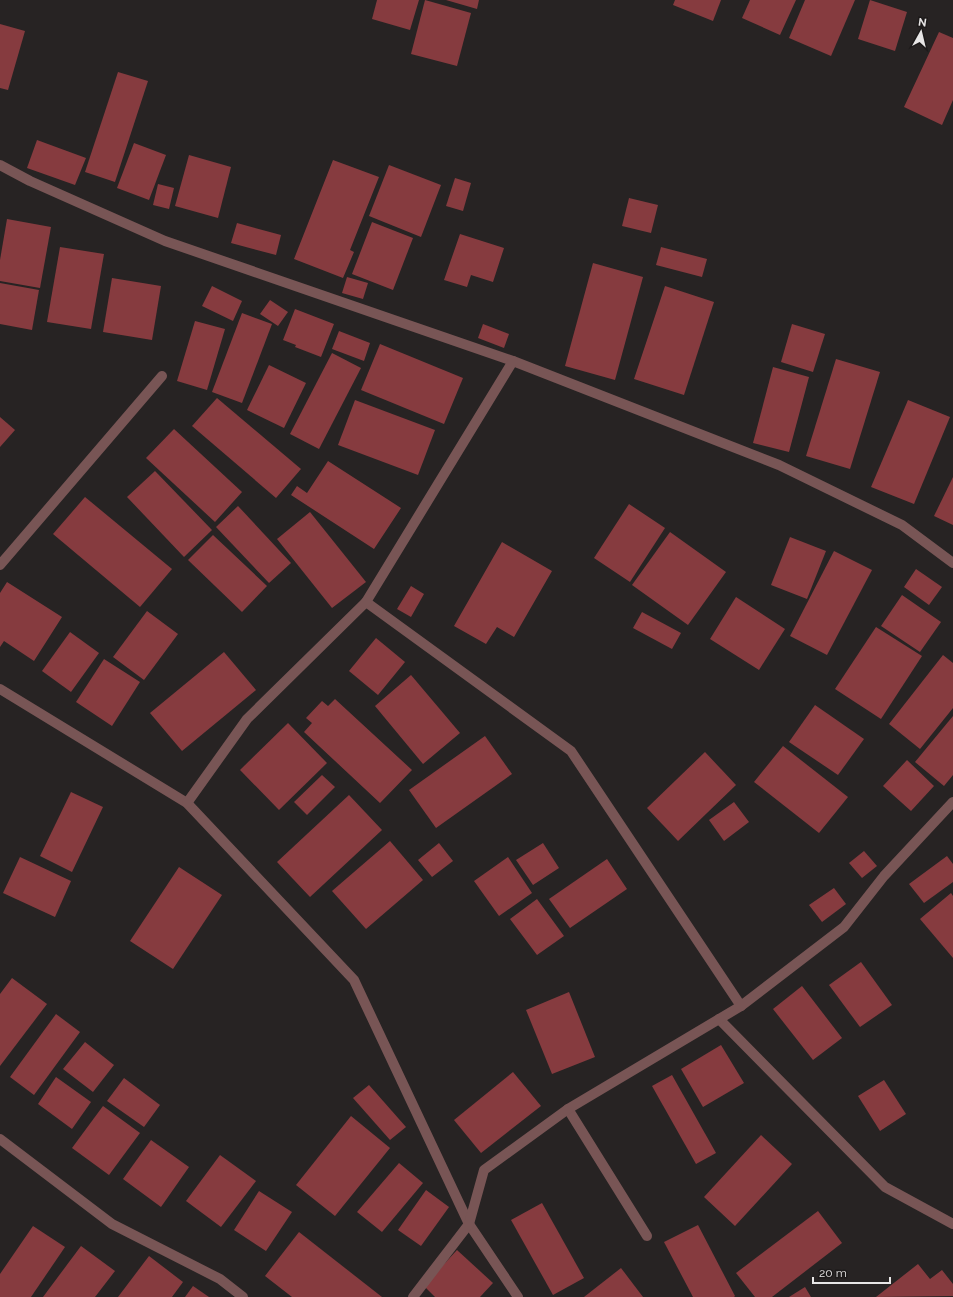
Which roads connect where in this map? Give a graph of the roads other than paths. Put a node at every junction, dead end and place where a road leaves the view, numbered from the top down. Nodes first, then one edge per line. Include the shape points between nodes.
1 (0, 165) edge
2 (513, 361) junction
3 (162, 376) dead end
4 (953, 564) edge
5 (0, 565) edge
6 (366, 602) junction
7 (0, 689) edge
8 (953, 802) edge
9 (187, 803) junction
10 (741, 1006) junction
11 (719, 1019) junction
12 (568, 1109) junction
13 (0, 1139) edge
14 (469, 1224) junction
15 (953, 1224) edge
16 (647, 1236) dead end
17 (242, 1297) edge
18 (413, 1297) edge
19 (518, 1297) edge

1 - 2 street via 165,241
2 - 4 street via 780,465 902,525
2 - 6 street
3 - 5 street
6 - 9 street via 247,719
6 - 10 street via 572,751
7 - 9 street
8 - 10 street via 884,876 844,927
9 - 14 street via 354,980
10 - 11 street
11 - 12 street
11 - 15 street via 885,1187
12 - 14 street via 484,1170
12 - 16 street
13 - 17 street via 112,1224 220,1279
14 - 18 street
14 - 19 street

